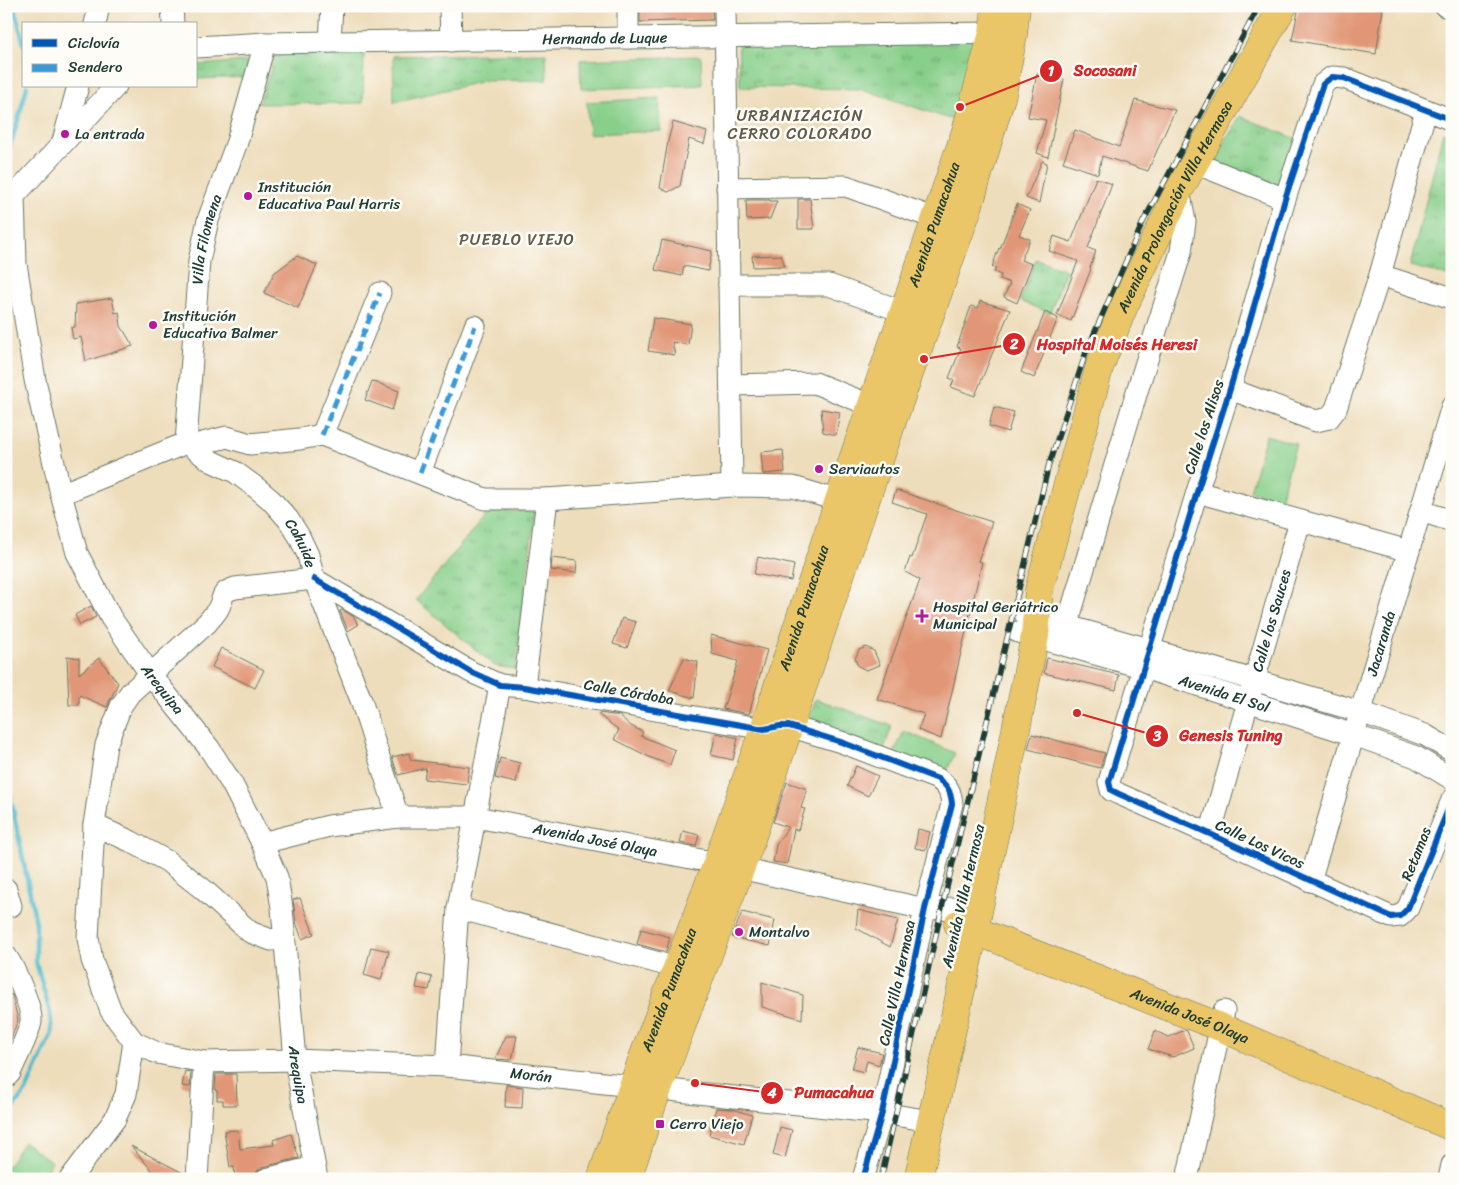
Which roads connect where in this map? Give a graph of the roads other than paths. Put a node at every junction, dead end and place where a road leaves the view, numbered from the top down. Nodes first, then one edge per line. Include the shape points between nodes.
1 (99, 6) edge
2 (172, 6) edge
3 (332, 6) edge
4 (450, 6) edge
5 (628, 6) edge
6 (725, 6) edge
7 (1016, 6) edge
8 (1283, 6) edge
9 (1445, 6) edge
10 (1452, 8) edge
11 (95, 22) edge
12 (173, 22) edge
13 (1001, 24) edge
14 (725, 37) junction
15 (628, 38) junction
16 (451, 41) junction
17 (330, 42) junction
18 (265, 44) junction
19 (198, 47) edge
20 (77, 88) edge
21 (114, 88) edge
22 (1426, 110) junction
23 (1452, 120) edge
24 (62, 143) junction
25 (1194, 163) junction
26 (727, 188) junction
27 (1179, 190) junction
28 (10, 195) edge
29 (1285, 199) junction
30 (936, 219) junction
31 (961, 228) junction
32 (1380, 275) junction
33 (729, 285) junction
34 (380, 293) dead end
35 (1452, 298) edge
36 (904, 312) junction
37 (475, 326) dead end
38 (731, 384) junction
39 (1230, 389) junction
40 (872, 406) junction
41 (1452, 406) edge
42 (322, 435) junction
43 (188, 444) junction
44 (420, 473) junction
45 (732, 486) junction
46 (1197, 492) junction
47 (60, 494) junction
48 (547, 499) junction
49 (851, 504) junction
50 (1421, 511) junction
51 (1300, 521) junction
52 (1452, 521) edge
53 (1409, 551) junction
54 (314, 579) junction
55 (1029, 625) junction
56 (1067, 625) junction
57 (1147, 658) junction
58 (150, 675) junction
59 (1254, 680) junction
60 (500, 685) junction
61 (524, 687) junction
62 (1248, 701) junction
63 (1361, 712) junction
64 (777, 727) junction
65 (1354, 735) junction
66 (1452, 751) edge
67 (1452, 779) edge
68 (1111, 790) joint
69 (951, 793) joint
70 (1452, 800) edge
71 (398, 817) junction
72 (476, 817) junction
73 (94, 825) junction
74 (1210, 834) junction
75 (262, 843) junction
76 (728, 866) junction
77 (1310, 881) junction
78 (458, 908) junction
79 (925, 909) junction
80 (1400, 916) joint
81 (966, 919) junction
82 (284, 938) junction
83 (6, 956) edge
84 (690, 971) junction
85 (1222, 1019) junction
86 (134, 1042) junction
87 (295, 1060) junction
88 (204, 1062) junction
89 (447, 1066) junction
90 (8, 1073) edge
91 (646, 1088) junction
92 (1452, 1111) edge
93 (882, 1113) junction
94 (922, 1120) junction
95 (1452, 1126) edge
96 (1452, 1165) edge
97 (316, 1173) edge
98 (916, 1178) edge
99 (70, 1179) edge
100 (197, 1179) edge
101 (266, 1179) edge
102 (601, 1179) edge
103 (627, 1179) edge
104 (863, 1179) edge
105 (1186, 1179) edge
106 (1449, 1179) edge

1 - 11 street
2 - 12 street
3 - 17 street
4 - 16 street
5 - 15 street
6 - 14 street
7 - 13 main road
8 - 25 main road, Avenida Prolongación Villa Hermosa
9 - 10 street
13 - 14 street, Hernando de Luque
13 - 30 main road, Avenida Pumacahua
13 - 31 main road, Avenida Pumacahua via 1000,101
14 - 15 street, Hernando de Luque
14 - 26 street
15 - 16 street, Hernando de Luque
16 - 17 street, Hernando de Luque
17 - 18 street, Hernando de Luque
18 - 19 street, Hernando de Luque
18 - 43 street, Villa Filomena via 237,142 208,220 199,261
20 - 24 street
21 - 24 street
22 - 23 street
22 - 29 street, Calle los Alisos via 1344,78 1332,77 1323,84
22 - 32 street
24 - 28 street
25 - 27 main road, Avenida Prolongación Villa Hermosa
25 - 29 street
26 - 30 street via 846,186
26 - 33 street
27 - 55 main road, Avenida Prolongación Villa Hermosa via 1100,365
27 - 56 street via 1185,222 1180,252
28 - 47 street, Arequipa via 16,264 34,380
29 - 39 street, Calle los Alisos
30 - 31 street
30 - 36 main road, Avenida Pumacahua
31 - 49 main road, Avenida Pumacahua
32 - 35 street
32 - 39 street via 1336,409 1329,418 1316,421
33 - 36 street via 829,285
33 - 38 street
34 - 42 street
36 - 40 main road, Avenida Pumacahua
37 - 44 street
38 - 40 street via 815,383
38 - 45 street
39 - 46 street, Calle los Alisos
40 - 49 main road, Avenida Pumacahua
41 - 50 street, Jacaranda
42 - 43 street via 250,444 227,437
42 - 44 street
43 - 47 street
43 - 54 street, Cahuide via 211,461 235,472 271,500 298,536 308,555
44 - 48 street via 485,499
45 - 48 street
45 - 49 street via 793,487
46 - 51 street
46 - 57 street, Calle los Alisos
47 - 58 street, Arequipa via 77,553 111,618
48 - 61 street
49 - 64 main road, Avenida Pumacahua
50 - 52 street
50 - 53 street, Jacaranda
51 - 53 street
51 - 59 street, Calle los Sauces
53 - 63 street, Jacaranda
54 - 58 street via 226,591 207,623
54 - 60 street, Calle Córdoba via 471,672
54 - 71 street, Cahuide via 361,700
55 - 56 street, Avenida El Sol
55 - 57 street, Avenida El Sol
55 - 81 main road, Avenida Villa Hermosa
56 - 57 street, Avenida El Sol
57 - 59 street, Avenida El Sol
57 - 62 street, Avenida El Sol
57 - 68 street, Calle los Alisos via 1109,782
58 - 73 street via 130,693 114,723 106,745
58 - 75 street, Arequipa via 210,748
59 - 62 street, Calle los Sauces
59 - 63 street, Avenida El Sol
60 - 61 street, Calle Córdoba
60 - 72 street
61 - 64 street, Calle Córdoba
62 - 65 street, Avenida El Sol
62 - 74 street, Calle los Sauces
63 - 65 street, Jacaranda
63 - 66 street, Avenida El Sol via 1425,735
64 - 69 street, Calle Córdoba via 842,742 938,779
64 - 76 main road, Avenida Pumacahua
65 - 67 street, Avenida El Sol via 1416,757
65 - 77 street, Jacaranda
68 - 74 street, Calle Los Vicos
69 - 79 street, Calle Villa Hermosa via 950,814
70 - 80 street, Retamas via 1408,908
71 - 72 street, Avenida José Olaya
71 - 75 street, Avenida José Olaya via 329,826
72 - 76 street, Avenida José Olaya
72 - 78 street
73 - 82 street via 167,861 250,932 271,940
73 - 86 street via 88,912 92,960 111,1011
74 - 77 street, Calle Los Vicos
75 - 82 street, Arequipa via 276,877
76 - 79 street, Avenida José Olaya
76 - 84 main road, Avenida Pumacahua
77 - 80 street, Calle Los Vicos via 1391,917
78 - 84 street
78 - 89 street
79 - 81 street, Avenida José Olaya
79 - 93 street, Calle Villa Hermosa
81 - 85 main road, Avenida José Olaya
81 - 94 main road, Avenida Villa Hermosa
82 - 87 street, Arequipa
83 - 90 street via 27,1001 31,1020
84 - 91 main road, Avenida Pumacahua
85 - 92 main road, Avenida José Olaya
85 - 95 main road, Avenida José Olaya
85 - 105 street
86 - 88 street, Morán via 156,1053
86 - 99 street via 126,1094 115,1119
87 - 88 street, Morán
87 - 89 street, Morán
87 - 97 street, Arequipa
88 - 100 street
89 - 91 street, Morán
91 - 93 street, Morán
91 - 102 main road, Avenida Pumacahua
91 - 103 main road, Avenida Pumacahua
93 - 94 street, Morán
93 - 104 street, Calle Villa Hermosa
94 - 98 main road, Avenida Villa Hermosa
96 - 106 street
97 - 101 street

